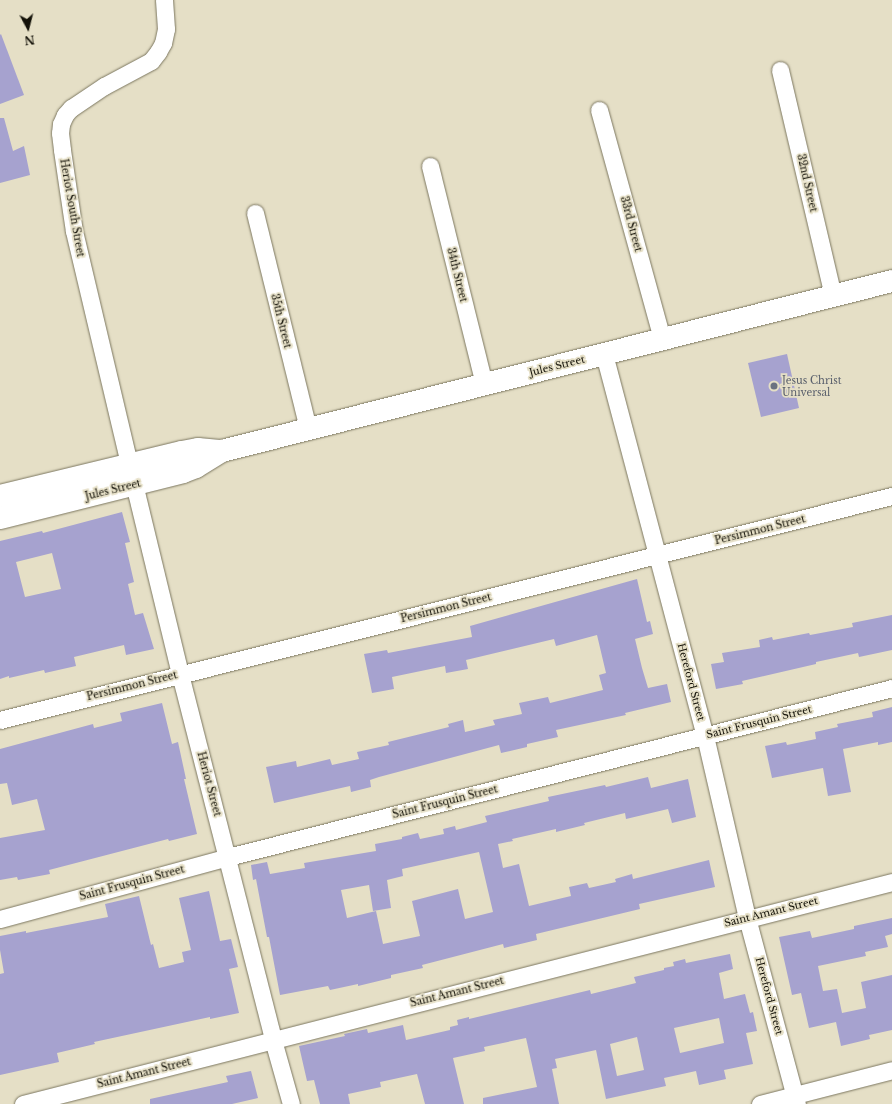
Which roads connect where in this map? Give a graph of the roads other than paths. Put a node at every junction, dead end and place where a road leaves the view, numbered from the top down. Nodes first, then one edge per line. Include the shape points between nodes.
1 (164, 0) edge
2 (780, 70) dead end
3 (599, 110) dead end
4 (430, 166) dead end
5 (255, 212) dead end
6 (892, 281) edge
7 (833, 296) junction
8 (662, 339) junction
9 (604, 354) junction
10 (484, 384) junction
11 (308, 430) junction
12 (222, 451) junction
13 (129, 463) junction
14 (135, 485) junction
15 (0, 496) edge
16 (892, 496) edge
17 (0, 518) edge
18 (658, 556) junction
19 (180, 674) junction
20 (892, 688) edge
21 (0, 720) edge
22 (705, 736) junction
23 (228, 857) junction
24 (892, 882) edge
25 (748, 918) junction
26 (0, 919) edge
27 (273, 1040) junction
28 (892, 1070) edge
29 (796, 1099) edge
30 (23, 1104) edge
31 (291, 1104) edge
32 (760, 1104) edge

1 - 13 street, Heriot South Street via 166,28 163,43 151,61 104,86 71,108 65,115 60,133 74,231
2 - 7 street, 32nd Street
3 - 8 street, 33rd Street
4 - 10 street, 34th Street
5 - 11 street, 35th Street
6 - 7 main road, Jules Street
7 - 8 main road, Jules Street
8 - 9 main road, Jules Street
9 - 10 main road, Jules Street
9 - 18 street, Hereford Street
10 - 11 main road, Jules Street
11 - 12 main road, Jules Street
12 - 13 main road, Jules Street via 198,449
12 - 14 main road, Jules Street via 196,467
13 - 14 street, Heriot Street
13 - 15 main road, Jules Street
14 - 17 main road, Jules Street
14 - 19 street, Heriot Street
16 - 18 street, Persimmon Street
18 - 19 street, Persimmon Street
18 - 22 street, Hereford Street
19 - 21 street, Persimmon Street
19 - 23 street, Heriot Street
20 - 22 street, Saint Frusquin Street
22 - 23 street, Saint Frusquin Street
22 - 25 street, Hereford Street
23 - 26 street, Saint Frusquin Street
23 - 27 street, Heriot Street
24 - 25 street, Saint Amant Street
25 - 27 street, Saint Amant Street
25 - 29 street, Hereford Street
27 - 30 street, Saint Amant Street
27 - 31 street, Heriot Street
28 - 29 street
29 - 32 street

